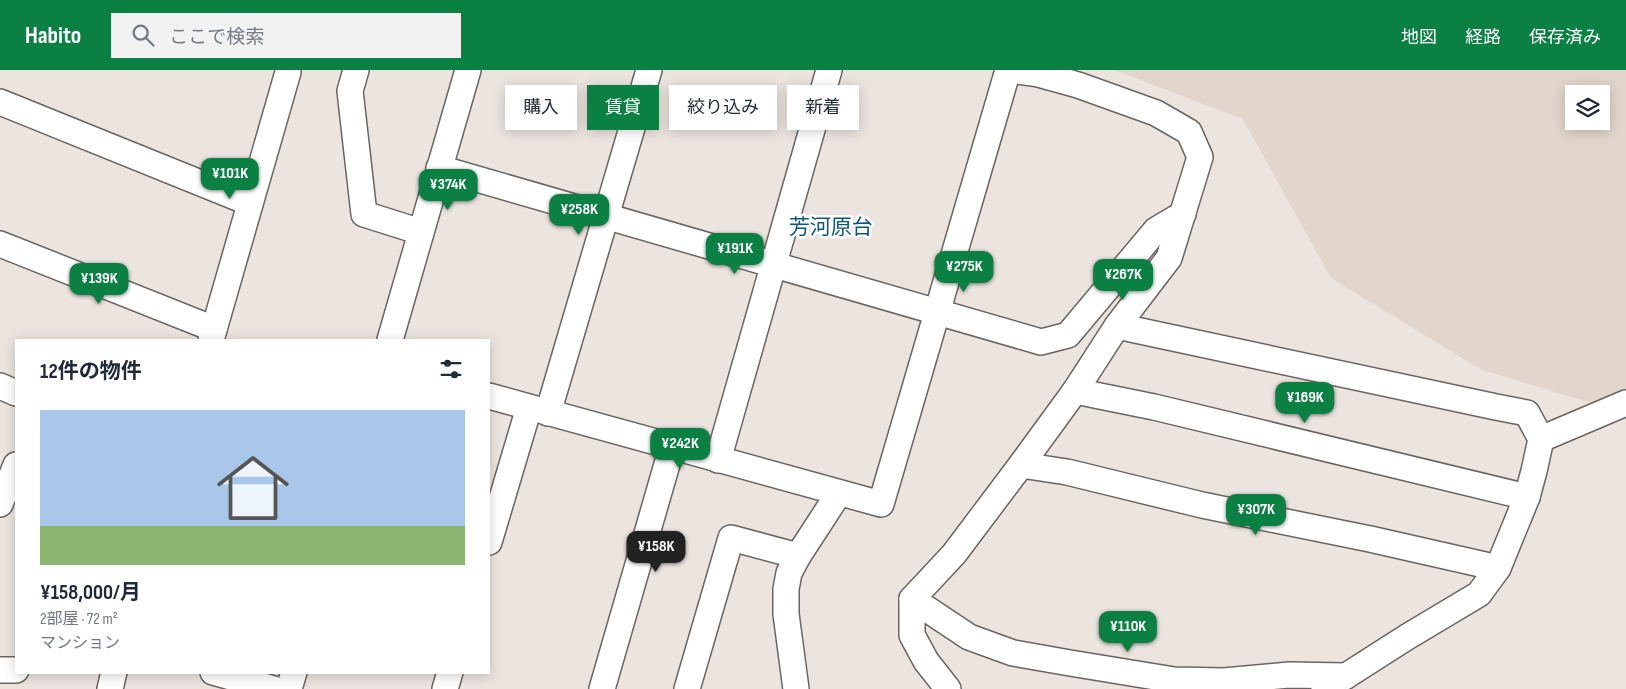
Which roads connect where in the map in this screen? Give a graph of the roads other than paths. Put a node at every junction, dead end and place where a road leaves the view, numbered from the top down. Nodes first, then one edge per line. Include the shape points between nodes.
1 (356, 70) edge
2 (468, 70) edge
3 (649, 70) edge
4 (829, 70) edge
5 (1009, 70) edge
6 (288, 72) dead end
7 (0, 102) edge
8 (439, 168) junction
9 (250, 203) junction
10 (1183, 214) junction
11 (606, 217) junction
12 (421, 232) junction
13 (0, 244) edge
14 (773, 265) junction
15 (937, 312) junction
16 (1116, 326) junction
17 (212, 335) edge
18 (390, 339) edge
19 (0, 386) edge
20 (1075, 392) junction
21 (15, 393) edge
22 (490, 396) edge
23 (1626, 403) edge
24 (548, 413) junction
25 (525, 421) dead end
26 (1541, 439) junction
27 (672, 447) junction
28 (718, 460) junction
29 (1021, 465) junction
30 (15, 467) edge
31 (839, 493) junction
32 (1527, 497) junction
33 (0, 504) edge
34 (490, 539) edge
35 (798, 556) junction
36 (1498, 568) junction
37 (912, 599) junction
38 (0, 670) edge
39 (15, 670) edge
40 (114, 674) edge
41 (221, 674) edge
42 (293, 674) edge
43 (449, 674) edge
44 (1346, 676) junction
45 (110, 689) edge
46 (274, 689) edge
47 (289, 689) edge
48 (445, 689) edge
49 (602, 689) edge
50 (686, 689) edge
51 (796, 689) edge
52 (948, 689) edge
53 (1324, 689) edge

1 - 12 street via 350,91 364,214
2 - 8 street
3 - 11 street
4 - 14 street
5 - 10 street via 1078,85 1156,113 1189,132 1200,157
5 - 15 street
6 - 9 street
7 - 9 street
8 - 11 street
8 - 12 street
9 - 17 street
10 - 15 street via 1156,230 1068,335 1041,342
10 - 16 street via 1169,258
11 - 14 street
11 - 24 street
12 - 18 street
13 - 17 street
14 - 15 street
14 - 28 street
15 - 31 street via 881,504
16 - 20 street
16 - 26 street via 1527,413
19 - 21 street
20 - 29 street
20 - 32 street via 1154,407
22 - 24 street
23 - 26 street
24 - 27 street
25 - 34 street
26 - 32 street
27 - 28 street
27 - 49 street
28 - 31 street
29 - 36 street via 1067,472
29 - 37 street via 954,554
30 - 33 street
31 - 35 street
32 - 36 street
35 - 50 street via 731,538
35 - 51 street via 786,588 786,614
36 - 44 street via 1479,594
37 - 44 street via 969,636 1012,653 1174,680
37 - 52 street via 912,636
38 - 39 street
40 - 45 street
41 - 46 street
42 - 47 street
43 - 48 street
44 - 53 street

